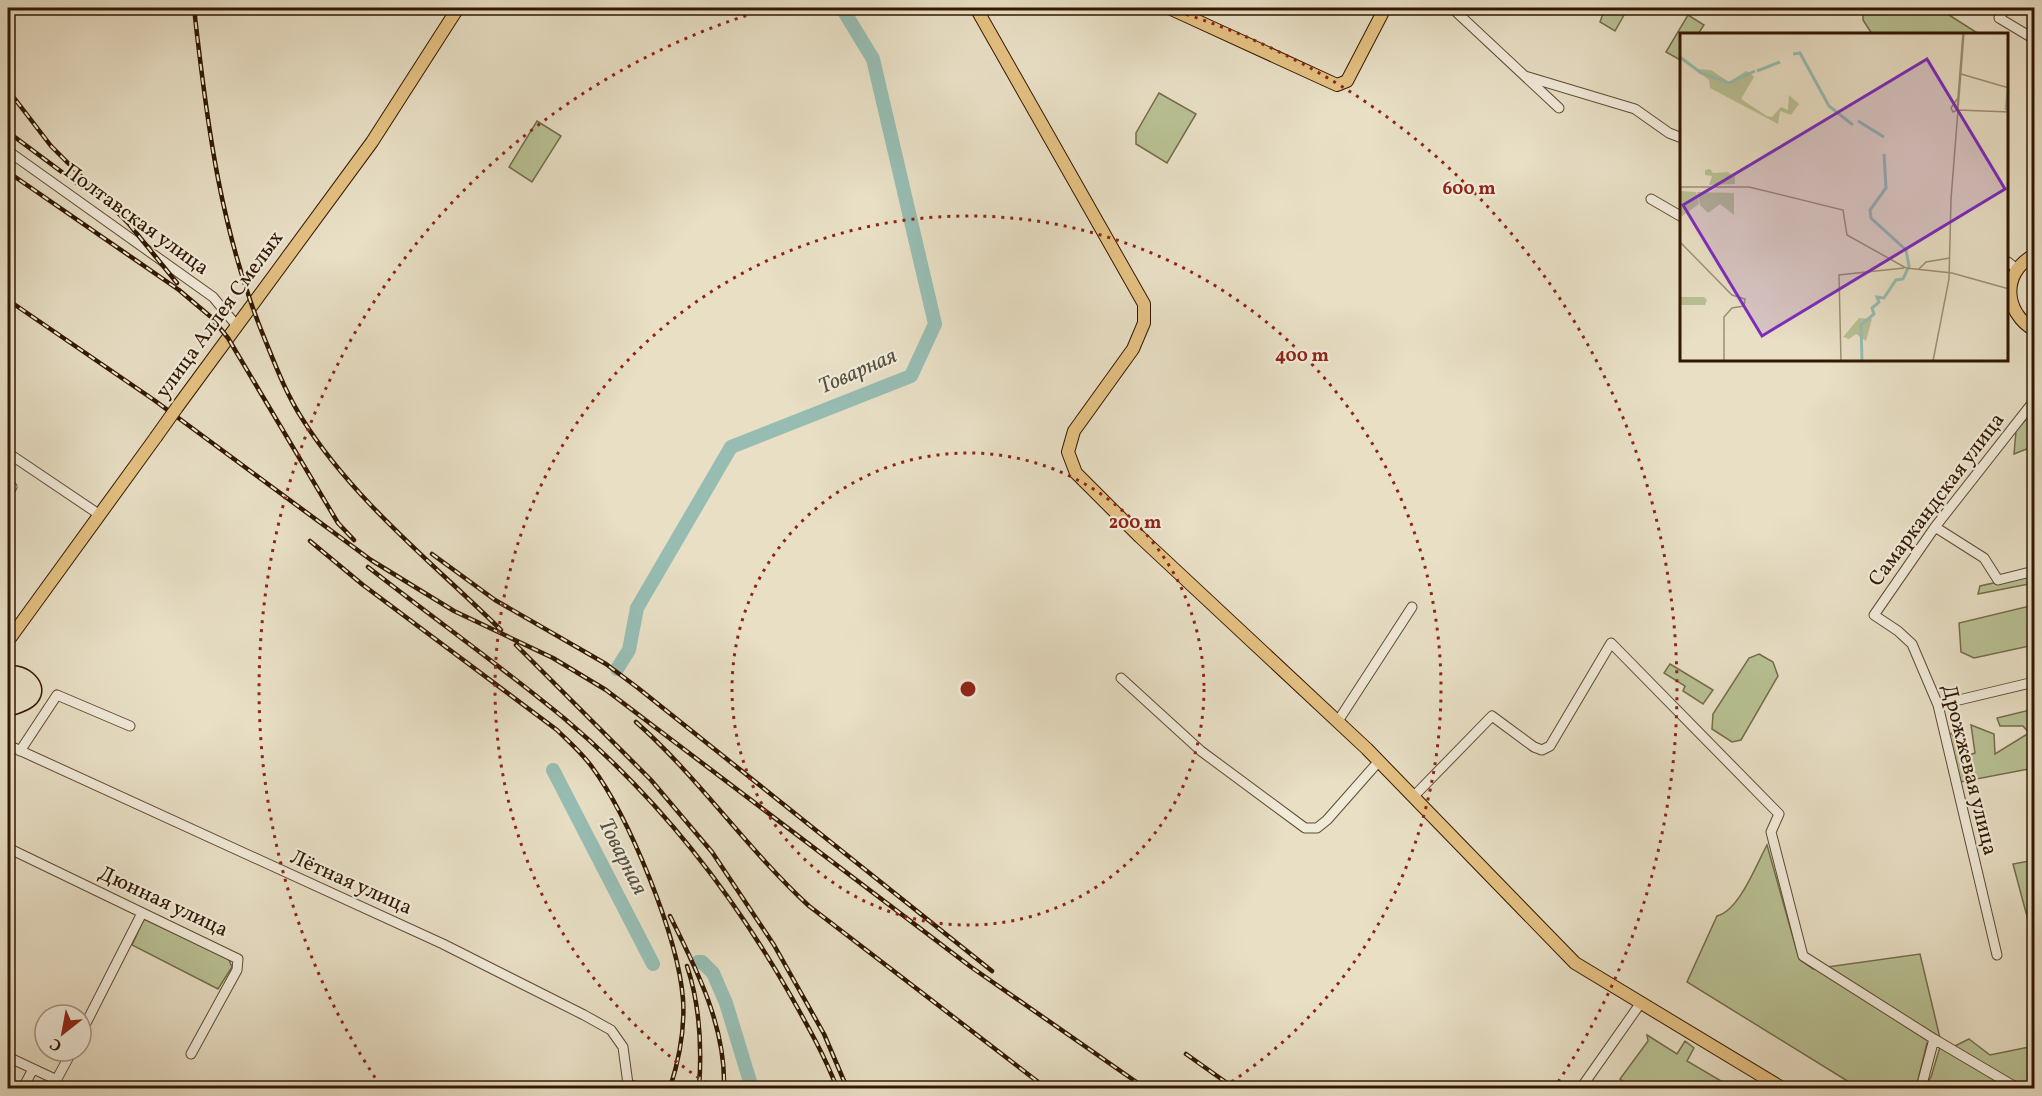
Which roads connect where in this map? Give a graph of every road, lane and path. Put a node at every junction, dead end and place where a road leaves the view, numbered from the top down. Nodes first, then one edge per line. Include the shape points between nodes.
1 (457, 8) edge
2 (976, 8) edge
3 (1169, 8) edge
4 (1385, 8) edge
5 (1452, 8) edge
6 (2006, 8) edge
7 (2034, 39) edge
8 (1525, 76) junction
9 (1559, 108) dead end
10 (1680, 137) edge
11 (8, 151) edge
12 (1652, 199) dead end
13 (1680, 216) edge
14 (2034, 255) edge
15 (2009, 263) edge
16 (2018, 270) junction
17 (237, 327) junction
18 (2034, 330) edge
19 (2030, 406) dead end
20 (8, 453) edge
21 (8, 484) edge
22 (8, 493) edge
23 (100, 514) junction
24 (1935, 527) junction
25 (2034, 571) edge
26 (1412, 608) dead end
27 (1874, 615) joint
28 (8, 641) edge
29 (1121, 678) dead end
30 (2034, 682) edge
31 (1938, 705) junction
32 (1338, 721) junction
33 (130, 726) dead end
34 (8, 746) edge
35 (20, 751) junction
36 (1379, 761) junction
37 (1410, 792) junction
38 (8, 848) edge
39 (142, 913) junction
40 (1997, 955) dead end
41 (1640, 1004) junction
42 (93, 1009) edge
43 (1934, 1040) junction
44 (191, 1054) dead end
45 (8, 1058) edge
46 (65, 1063) edge
47 (33, 1069) junction
48 (54, 1084) edge
49 (23, 1089) edge
50 (640, 1089) edge
51 (1581, 1089) edge
52 (1782, 1089) edge
53 (1921, 1089) edge
54 (2017, 1089) edge

1 - 17 main road, улица Аллея Смелых via 372,142
2 - 32 main road via 1144,304 1141,334 1074,431 1068,452 1076,473
3 - 4 main road via 1333,83 1343,84
5 - 8 street
6 - 7 street via 1999,18
8 - 9 street
8 - 10 street via 1635,110
11 - 17 street, Полтавская улица via 213,297
12 - 13 street
14 - 16 main road
15 - 16 street
16 - 18 main road via 2009,290 2011,305 2017,316
17 - 23 main road, улица Аллея Смелых, bridge
19 - 24 street, Самаркандская улица
20 - 23 street
21 - 22 street via 12,487
23 - 28 main road, улица Аллея Смелых
24 - 25 street via 1984,558 1998,580
24 - 27 street, Самаркандская улица
26 - 32 street
27 - 31 street, Дрожжевая улица via 1912,644
29 - 36 street via 1202,751 1305,828 1317,828 1327,820
30 - 31 street
31 - 40 street, Дрожжевая улица
32 - 36 main road
33 - 35 street via 57,695
34 - 35 street, Лётная улица
35 - 50 street, Лётная улица via 443,944 593,1020 611,1030 623,1047 628,1084
36 - 37 main road
37 - 41 main road via 1575,963
37 - 43 street via 1492,716 1534,747 1542,750 1550,746 1611,643 1779,814 1771,832 1803,956
38 - 39 street, Дюнная улица
39 - 42 street
39 - 44 street, Дюнная улица via 238,959 237,970
41 - 51 street
41 - 52 main road
43 - 53 street
43 - 54 street
45 - 47 street
46 - 48 street
47 - 48 street
47 - 49 street

